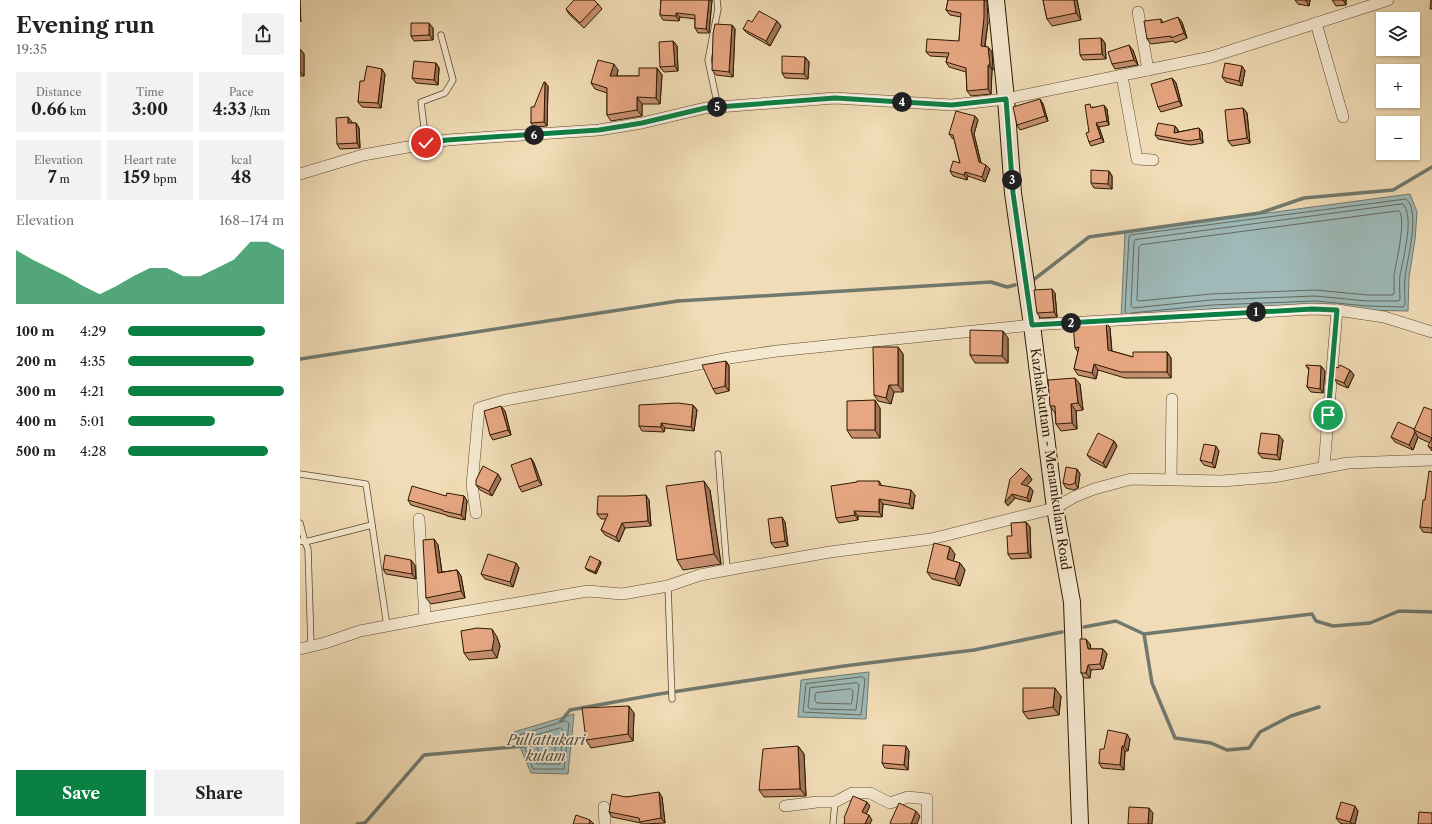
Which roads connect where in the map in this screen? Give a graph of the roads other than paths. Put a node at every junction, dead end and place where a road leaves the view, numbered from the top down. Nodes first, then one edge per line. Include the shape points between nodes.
1 (717, 0) edge
2 (996, 0) edge
3 (1388, 0) edge
4 (1367, 3) edge
5 (1138, 12) dead end
6 (1316, 23) junction
7 (441, 35) dead end
8 (1148, 70) junction
9 (1122, 76) junction
10 (1006, 99) junction
11 (718, 107) junction
12 (1343, 117) dead end
13 (426, 143) junction
14 (1153, 160) dead end
15 (300, 174) edge
16 (1337, 310) junction
17 (1032, 325) junction
18 (1432, 332) edge
19 (1172, 399) dead end
20 (718, 454) dead end
21 (1432, 460) edge
22 (1324, 467) junction
23 (300, 474) edge
24 (1171, 479) junction
25 (1055, 508) junction
26 (476, 513) dead end
27 (419, 520) dead end
28 (300, 523) edge
29 (372, 525) junction
30 (302, 541) edge
31 (727, 570) junction
32 (668, 586) junction
33 (425, 618) junction
34 (387, 626) junction
35 (311, 646) junction
36 (300, 649) edge
37 (672, 699) dead end
38 (835, 802) junction
39 (785, 806) dead end
40 (604, 808) dead end
41 (605, 824) edge
42 (833, 824) edge
43 (927, 824) edge
44 (1080, 824) edge

1 - 11 lane via 718,9 708,60
2 - 10 main road, Kazhakkuttam - Menamkulam Road
3 - 4 street
4 - 6 street
5 - 8 street
6 - 8 street via 1211,57
6 - 12 street
7 - 13 lane via 453,80 445,93 421,102
8 - 9 street
9 - 10 street
9 - 14 street via 1137,159
10 - 11 street via 952,105 835,98
10 - 17 main road, Kazhakkuttam - Menamkulam Road via 1013,193
11 - 13 street via 599,130
13 - 15 street via 363,155
16 - 17 street via 1312,309
16 - 18 street via 1384,317
16 - 22 street
17 - 25 main road, Kazhakkuttam - Menamkulam Road
17 - 26 street via 728,358 506,400 479,408 472,485
19 - 24 street
20 - 31 lane
21 - 22 street via 1348,463
22 - 24 street via 1273,477 1222,481
23 - 29 lane via 366,484
24 - 25 street via 1131,479 1094,489
25 - 31 street via 931,539 830,552
25 - 44 main road, Kazhakkuttam - Menamkulam Road via 1072,602
27 - 33 street
28 - 30 lane
29 - 30 lane
29 - 34 lane
30 - 35 lane via 308,548
31 - 32 street via 700,575
32 - 33 street via 622,594 588,591
32 - 37 lane
33 - 34 street
34 - 35 street via 360,631
35 - 36 street
38 - 39 street
38 - 42 lane
38 - 43 street via 852,793 870,792 890,803 908,796 927,799
40 - 41 street

